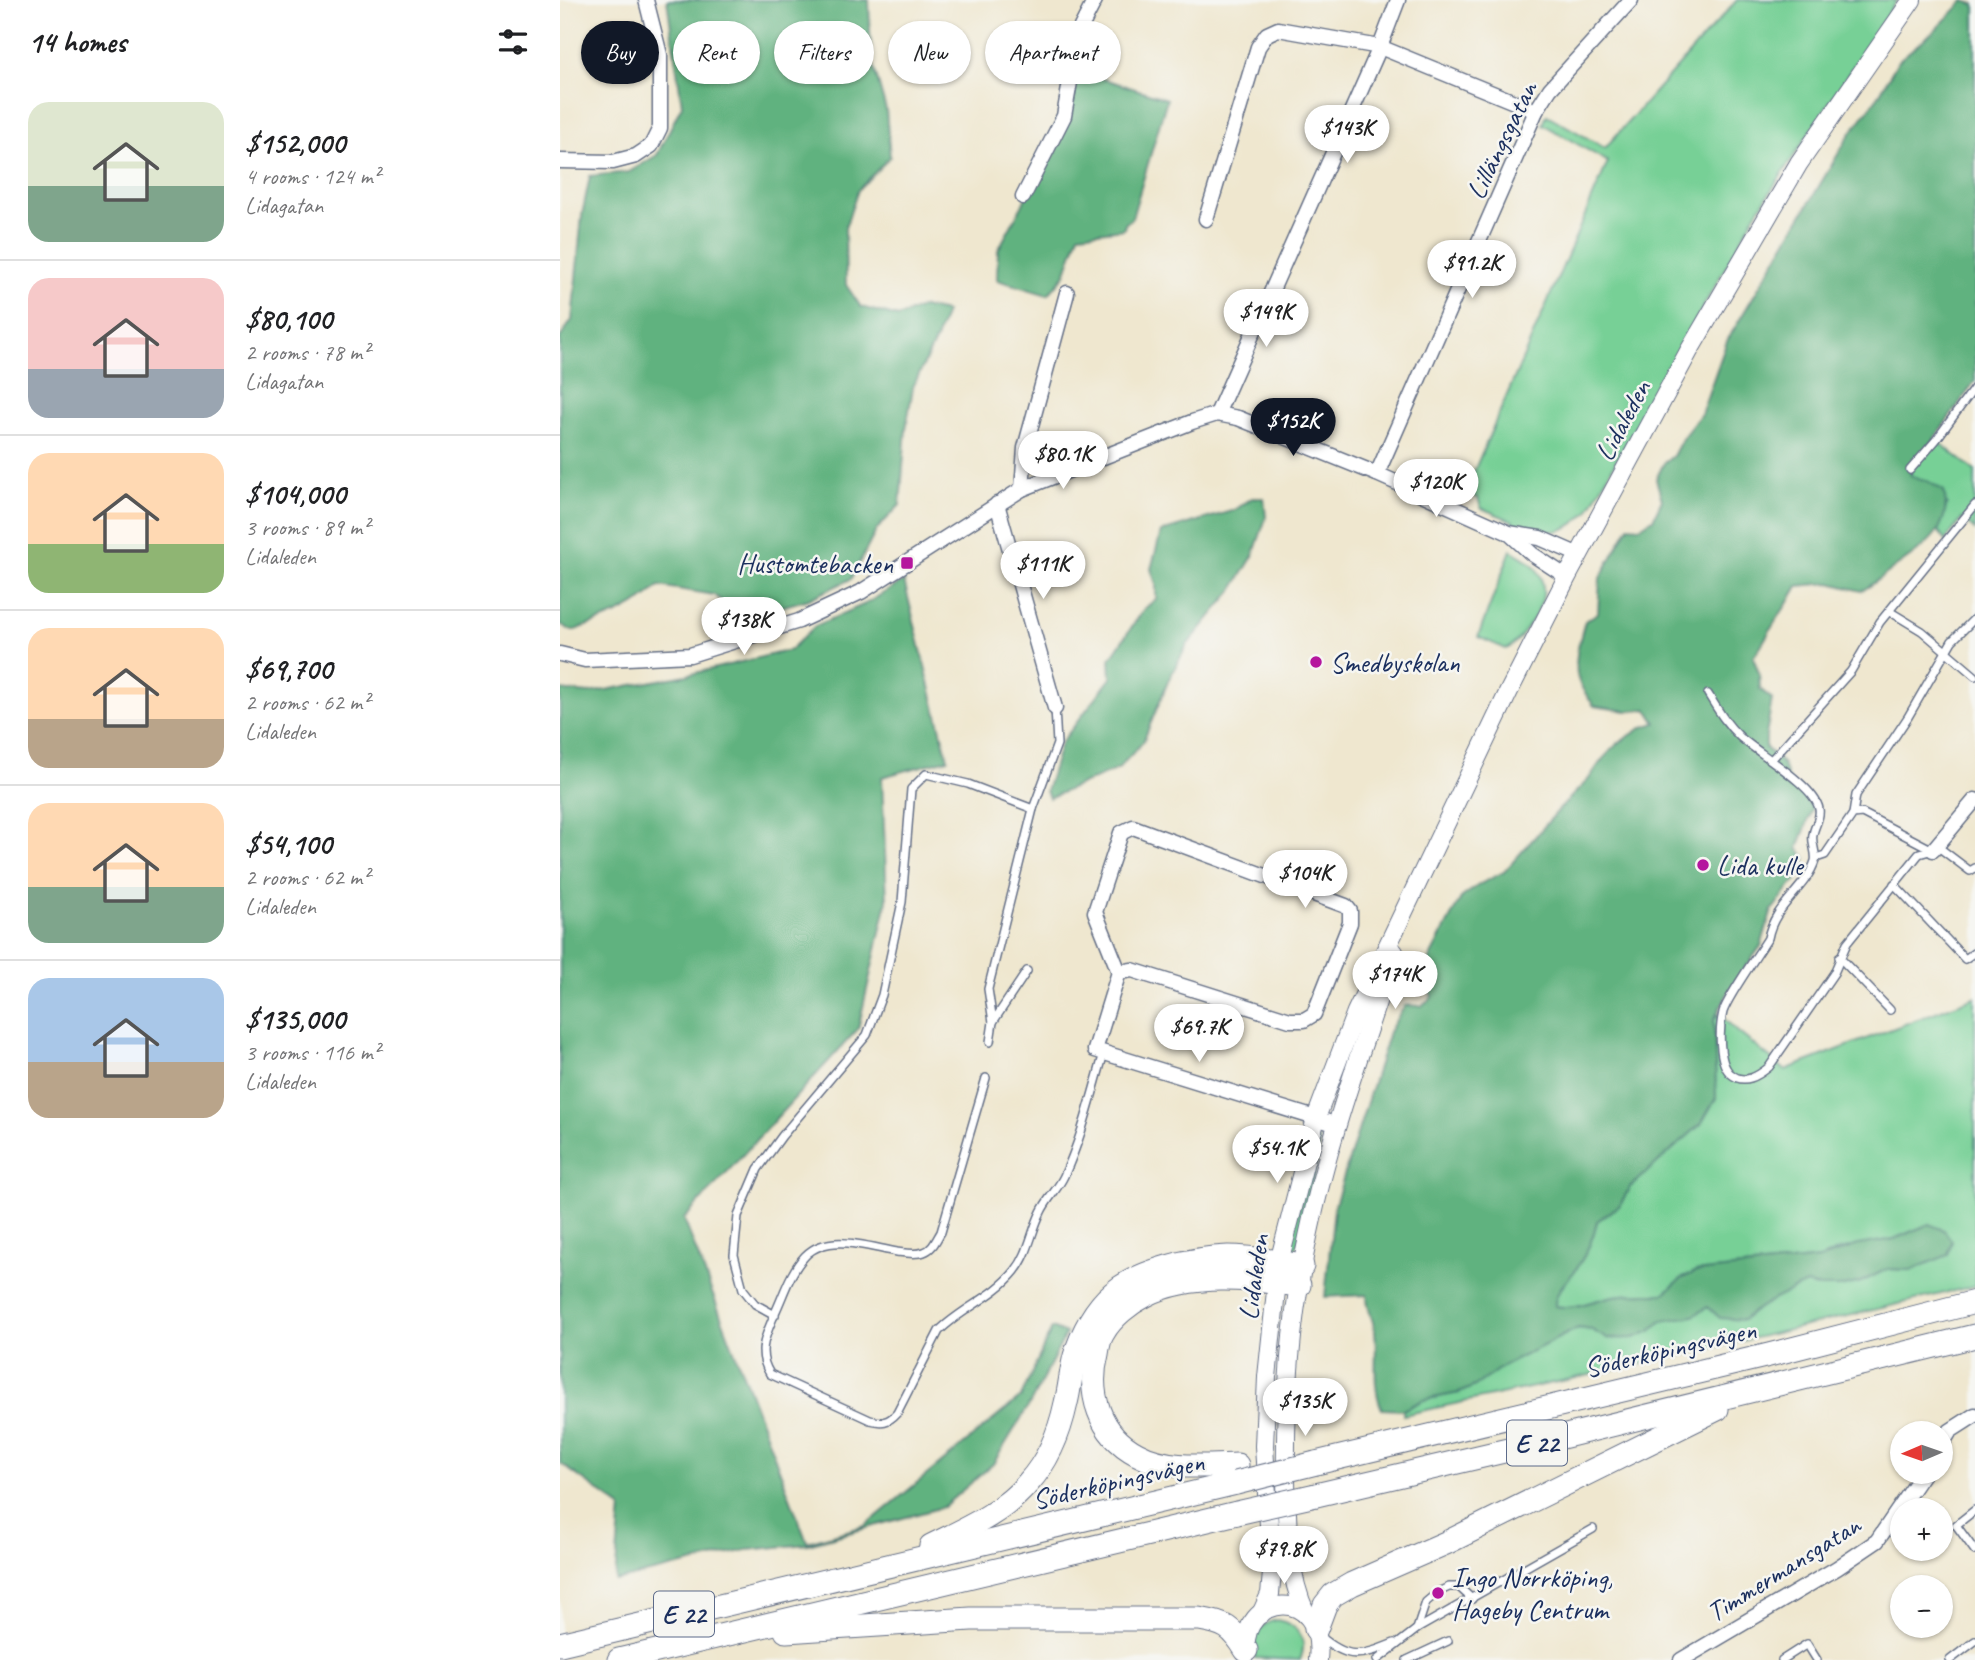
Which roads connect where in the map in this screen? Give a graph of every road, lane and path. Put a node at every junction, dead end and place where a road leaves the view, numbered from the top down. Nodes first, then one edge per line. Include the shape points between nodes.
1 (646, 0) edge
2 (1095, 0) edge
3 (1398, 0) edge
4 (1631, 0) edge
5 (1912, 0) edge
6 (1380, 47) junction
7 (1536, 111) junction
8 (560, 161) edge
9 (1023, 197) dead end
10 (1206, 219) dead end
11 (1067, 293) dead end
12 (1975, 387) edge
13 (1217, 414) junction
14 (1910, 470) dead end
15 (1377, 474) junction
16 (1022, 489) junction
17 (997, 504) junction
18 (1975, 505) edge
19 (1509, 533) junction
20 (1579, 555) junction
21 (1567, 578) junction
22 (1889, 611) junction
23 (1975, 618) edge
24 (1946, 652) junction
25 (560, 654) edge
26 (1975, 676) edge
27 (1708, 694) dead end
28 (1055, 708) joint
29 (1772, 759) junction
30 (1975, 800) edge
31 (1033, 809) junction
32 (1853, 814) junction
33 (1935, 847) junction
34 (1816, 858) junction
35 (1973, 872) edge
36 (1894, 884) junction
37 (1416, 886) junction
38 (1975, 952) edge
39 (1839, 957) junction
40 (1027, 971) dead end
41 (1119, 972) junction
42 (1891, 1010) dead end
43 (993, 1022) junction
44 (990, 1042) dead end
45 (1104, 1053) junction
46 (986, 1078) dead end
47 (1316, 1118) junction
48 (1338, 1125) junction
49 (1277, 1272) junction
50 (1301, 1276) junction
51 (1975, 1302) edge
52 (775, 1315) junction
53 (1975, 1336) edge
54 (1758, 1389) junction
55 (1975, 1415) edge
56 (1953, 1429) edge
57 (1236, 1474) junction
58 (1916, 1484) edge
59 (1975, 1510) edge
60 (1593, 1529) dead end
61 (1975, 1550) edge
62 (896, 1563) junction
63 (1472, 1599) junction
64 (1261, 1614) junction
65 (1313, 1626) junction
66 (1417, 1629) junction
67 (723, 1635) junction
68 (1404, 1638) junction
69 (1975, 1640) edge
70 (1448, 1641) dead end
71 (560, 1644) edge
72 (1247, 1655) edge
73 (619, 1660) edge
74 (1318, 1660) edge
75 (1377, 1660) edge
76 (1407, 1660) edge
77 (1681, 1660) edge
78 (1782, 1660) edge
79 (1817, 1660) edge
80 (1950, 1660) edge

1 - 8 street via 660,55 660,128 656,137 636,156 613,162
2 - 9 street via 1079,31 1064,116
3 - 6 street
4 - 7 street, Lillängsgatan via 1550,89
5 - 20 street, Lidaleden via 1799,163 1689,351
6 - 7 street
6 - 10 street via 1278,29 1267,34 1258,47
6 - 13 street
7 - 15 street, Lillängsgatan
11 - 16 street via 1025,448
12 - 14 lane
13 - 15 street via 1268,429
13 - 16 street
15 - 19 street
16 - 17 street
17 - 25 street via 861,592 799,621 690,655 585,660
17 - 28 street
18 - 22 lane
19 - 20 street via 1540,538
19 - 21 street
20 - 21 street, Lidaleden
21 - 37 street, Lidaleden
22 - 24 lane
22 - 29 lane via 1851,671
23 - 24 lane
24 - 26 lane
24 - 32 lane via 1856,795
27 - 29 lane via 1724,721
28 - 31 lane via 1056,744
29 - 34 lane via 1819,807 1812,836
30 - 33 street
31 - 43 lane via 988,989
31 - 52 lane via 968,784 926,774 911,789 902,902 882,995 867,1035 758,1169 738,1216 734,1255 743,1289 755,1304
32 - 33 lane via 1862,813
32 - 34 lane via 1825,855
33 - 35 lane
33 - 36 lane via 1919,854
34 - 39 lane via 1779,912 1723,1011 1726,1070 1746,1080 1769,1067 1834,973
36 - 38 lane via 1965,959
36 - 39 lane
37 - 47 street, Lidaleden via 1356,1012
37 - 48 street, Lidaleden
39 - 42 lane
40 - 43 lane
41 - 41 street via 1095,912 1121,833 1133,827 1350,911 1350,923 1314,1014 1304,1020 1290,1020 1132,970
41 - 45 street via 1094,1050
43 - 44 lane
45 - 47 street
45 - 52 lane via 1080,1138 1017,1269 1002,1286 939,1331 890,1422 870,1420 770,1374 761,1346
46 - 52 lane via 933,1246 910,1254 839,1242 822,1244 793,1272
47 - 48 street
47 - 49 street, Lidaleden
48 - 50 street, Lidaleden
49 - 50 highway
49 - 57 highway via 1169,1287 1146,1295 1125,1308 1101,1336 1093,1367 1096,1407 1120,1443 1137,1455 1164,1463
49 - 62 highway via 1231,1257 1210,1258 1171,1266 1113,1293 1085,1331 1059,1430 1028,1483 992,1514
49 - 64 street, Lidaleden via 1264,1446 1272,1573 1270,1594
50 - 65 street, Lidaleden via 1290,1362 1286,1477 1291,1568 1297,1594
51 - 57 highway, Söderköpingsvägen / E 22, bridge via 1316,1463
53 - 54 highway, E 22
54 - 65 highway via 1448,1542 1352,1584 1333,1595
54 - 67 highway, E 22, bridge
55 - 56 street
57 - 62 highway, Söderköpingsvägen / E 22
58 - 77 street, Timmermansgatan via 1877,1541
59 - 61 lane via 1956,1525
60 - 63 lane
62 - 71 highway, Söderköpingsvägen / E 22
63 - 66 lane
63 - 66 lane via 1459,1587 1438,1591 1426,1602
64 - 65 street via 1286,1605 1297,1608
64 - 72 street, Lidaleden via 1246,1637
65 - 68 lane via 1341,1654 1372,1652
65 - 74 street
66 - 68 lane
67 - 72 highway via 959,1619 1199,1619 1228,1627
67 - 73 highway, E 22
68 - 75 lane
69 - 80 lane
70 - 76 lane
78 - 79 lane via 1807,1644

